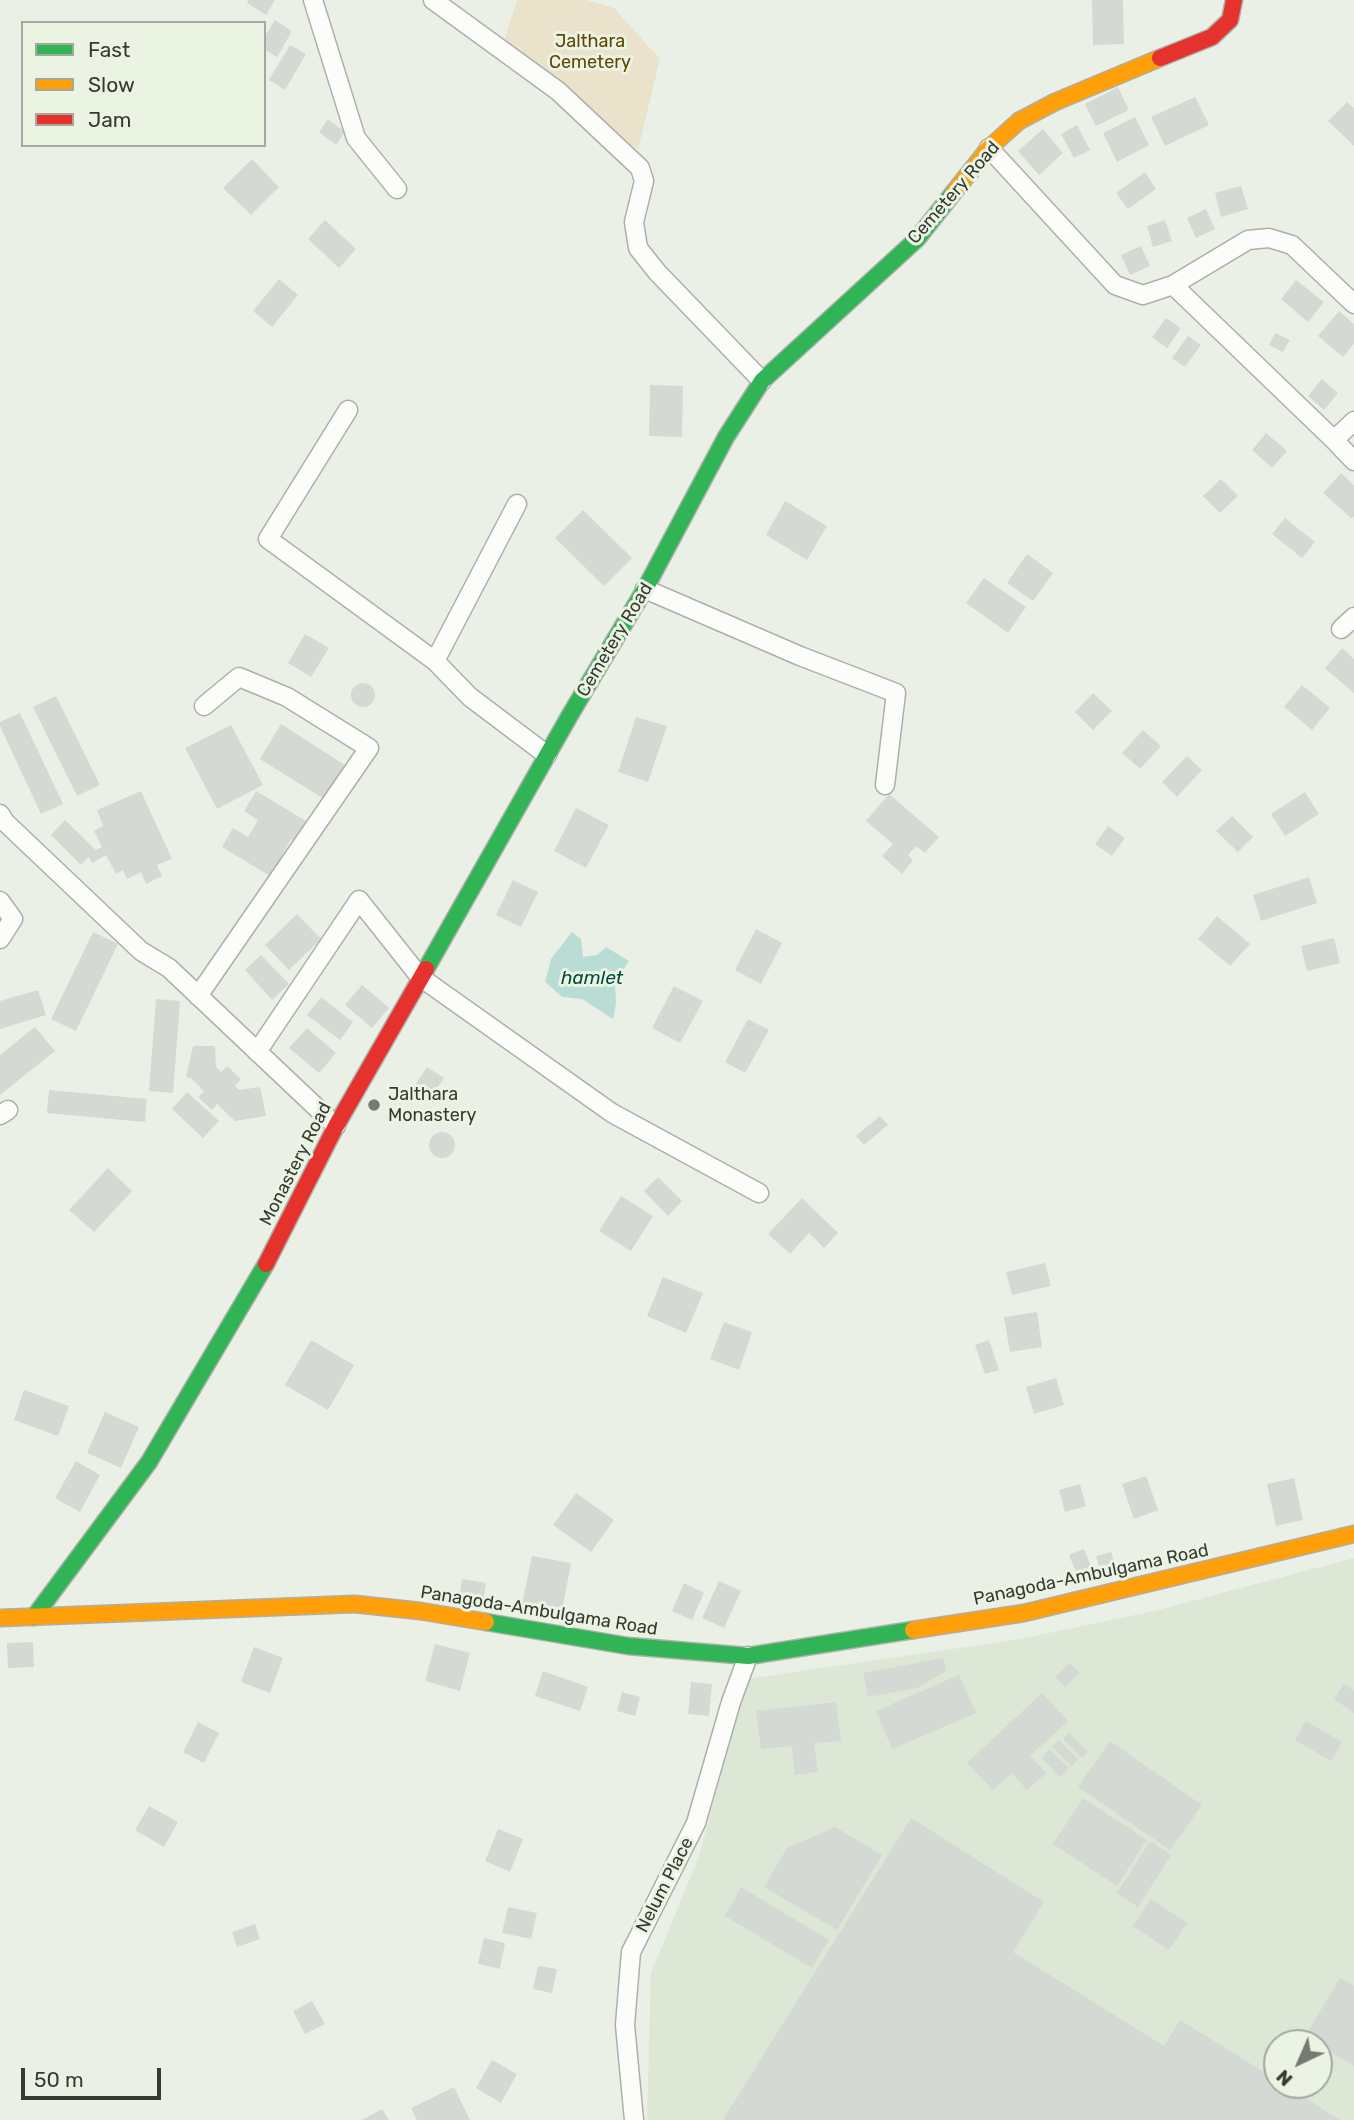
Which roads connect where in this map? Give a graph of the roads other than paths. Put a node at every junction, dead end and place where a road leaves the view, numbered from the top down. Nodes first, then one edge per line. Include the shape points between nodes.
1 (313, 0) edge
2 (433, 0) edge
3 (1234, 0) edge
4 (989, 148) junction
5 (397, 189) dead end
6 (1173, 285) junction
7 (1354, 304) edge
8 (762, 381) junction
9 (348, 410) dead end
10 (1354, 421) edge
11 (1334, 440) junction
12 (1354, 461) edge
13 (517, 504) dead end
14 (645, 589) junction
15 (435, 661) junction
16 (204, 706) dead end
17 (570, 715) joint
18 (547, 755) junction
19 (885, 785) dead end
20 (0, 814) edge
21 (0, 901) edge
22 (0, 939) edge
23 (421, 977) junction
24 (198, 996) junction
25 (257, 1052) junction
26 (336, 1126) junction
27 (759, 1193) dead end
28 (1354, 1534) edge
29 (34, 1617) junction
30 (0, 1618) edge
31 (748, 1656) junction
32 (634, 2120) edge

1 - 5 street via 356,138
2 - 8 street via 558,91 640,168 644,181 634,222 638,248
3 - 4 street, Cemetery Road via 1230,20 1212,37 1055,102 1019,121
4 - 6 street via 1115,285 1143,295
4 - 8 street, Cemetery Road via 917,239
6 - 7 street via 1248,240 1269,238 1292,245
6 - 11 street
8 - 14 street, Cemetery Road via 726,437
9 - 15 street via 268,539
10 - 11 street
11 - 12 street
13 - 15 street
14 - 17 street, Cemetery Road
14 - 19 street via 896,693
15 - 18 street via 470,697
16 - 24 street via 239,677 287,697 369,748
17 - 18 street, Monastery Road
18 - 23 street, Monastery Road
20 - 24 street via 141,951 169,968
21 - 22 street via 13,919
23 - 25 street via 359,900
23 - 26 street, Monastery Road
23 - 27 street via 612,1113
24 - 25 street
25 - 26 street
26 - 29 street, Monastery Road via 269,1259 149,1462
28 - 31 street, Panagoda-Ambulgama Road via 1024,1613
29 - 30 street, Panagoda-Ambulgama Road
29 - 31 street, Panagoda-Ambulgama Road via 355,1604 628,1646
31 - 32 street, Nelum Place via 696,1823 631,1952 625,2025

